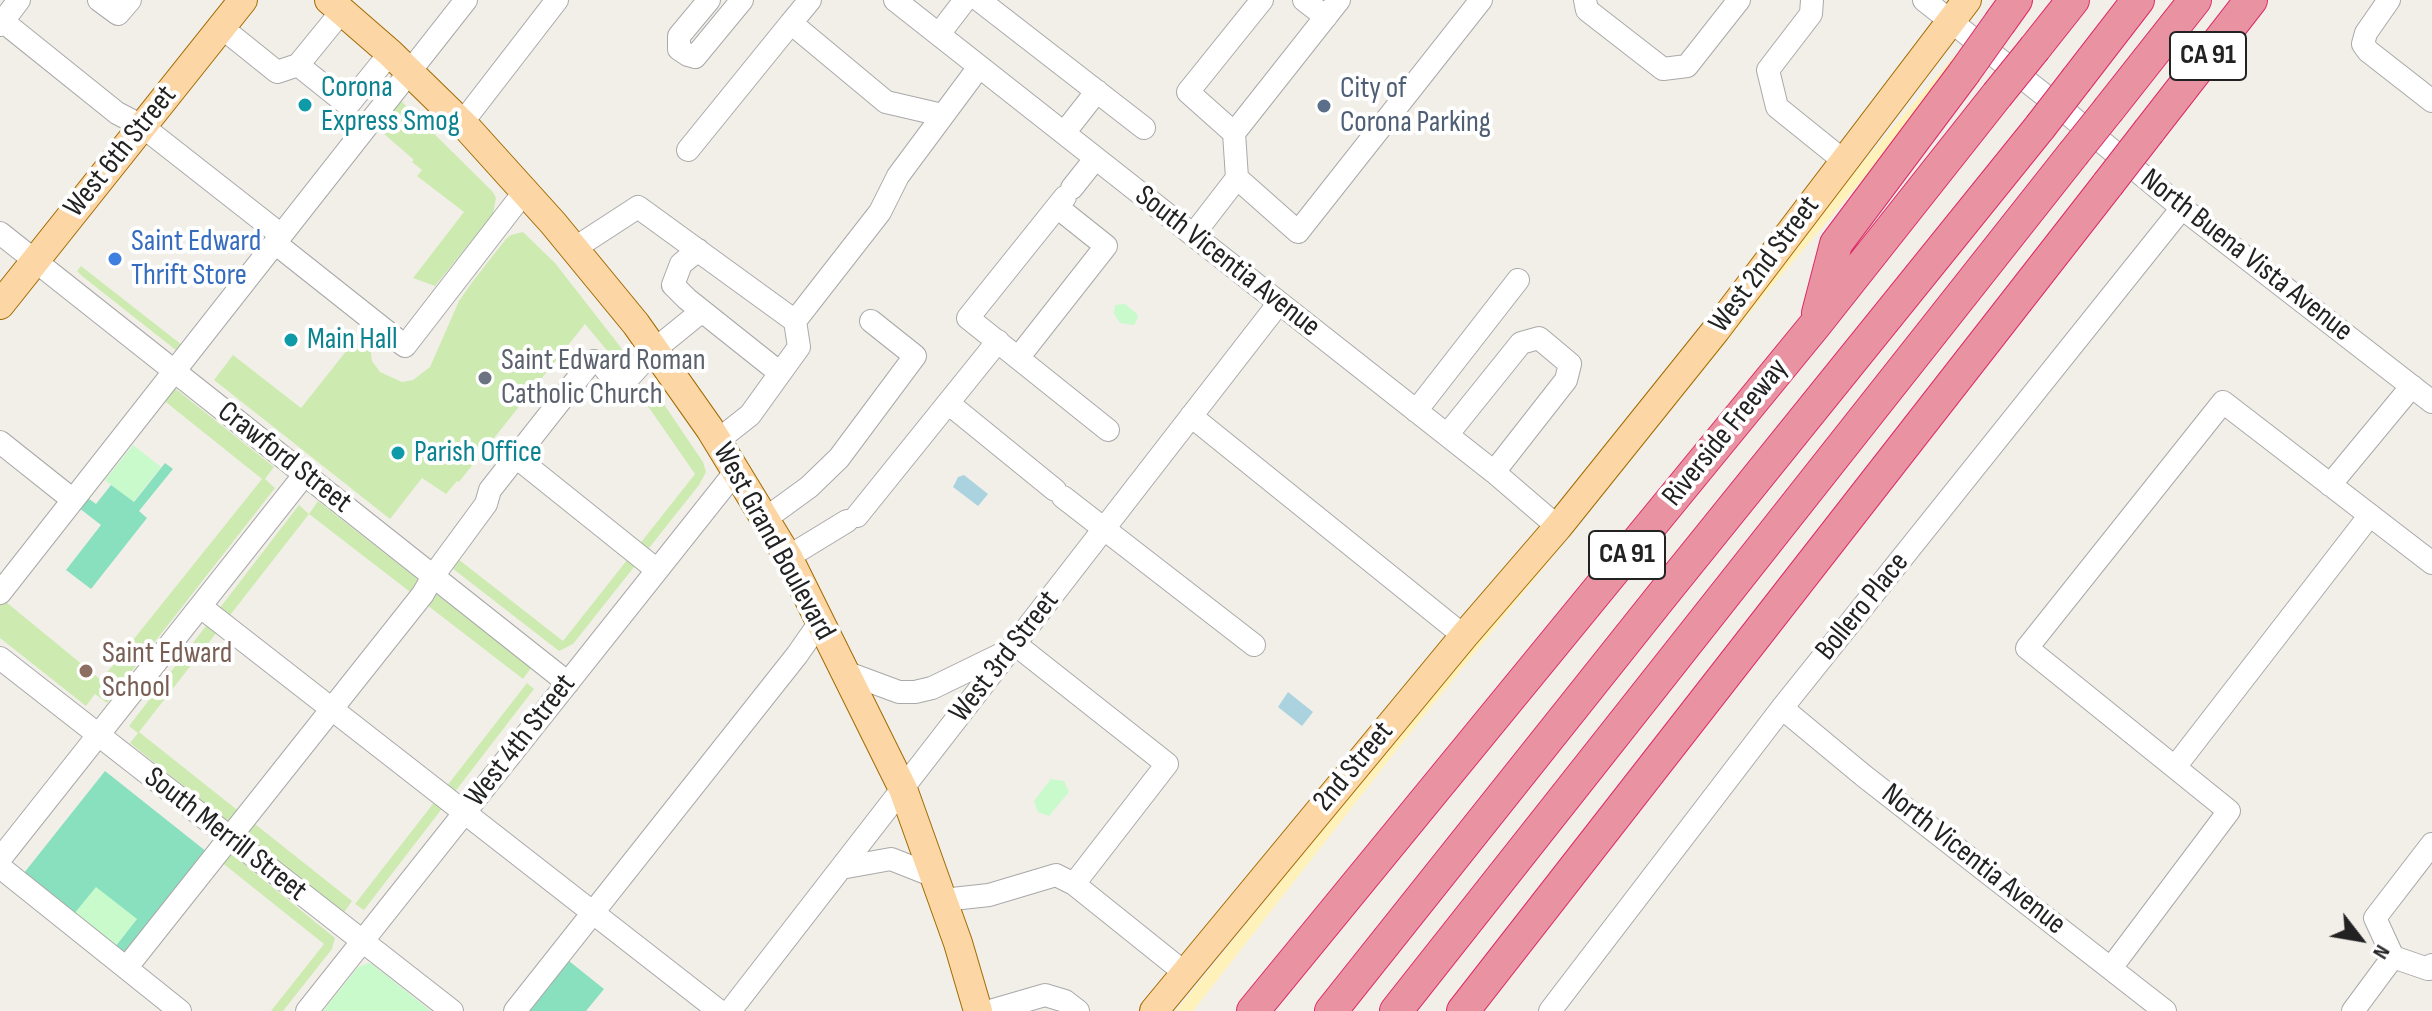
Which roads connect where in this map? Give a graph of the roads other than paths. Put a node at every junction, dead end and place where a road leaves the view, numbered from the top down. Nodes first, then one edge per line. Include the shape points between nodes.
1 (19, 0) edge
2 (99, 0) edge
3 (130, 0) edge
4 (243, 0) edge
5 (466, 0) edge
6 (557, 0) edge
7 (709, 0) edge
8 (742, 0) edge
9 (810, 0) edge
10 (895, 0) edge
11 (965, 0) edge
12 (979, 0) edge
13 (1262, 0) edge
14 (1304, 0) edge
15 (1481, 0) edge
16 (1585, 0) edge
17 (1739, 0) edge
18 (1812, 0) edge
19 (1924, 0) edge
20 (2073, 0) edge
21 (2138, 0) edge
22 (2195, 0) edge
23 (2251, 0) edge
24 (2389, 0) edge
25 (335, 6) edge
26 (1332, 8) edge
27 (1960, 10) edge
28 (2009, 10) edge
29 (1, 21) edge
30 (791, 23) junction
31 (221, 27) junction
32 (939, 34) junction
33 (399, 62) junction
34 (298, 65) junction
35 (979, 67) junction
36 (1097, 91) junction
37 (2432, 101) edge
38 (942, 115) junction
39 (2051, 118) junction
40 (462, 123) junction
41 (142, 126) junction
42 (1144, 128) dead end
43 (1064, 133) junction
44 (1234, 133) junction
45 (688, 150) dead end
46 (1095, 159) junction
47 (1844, 161) junction
48 (1237, 178) junction
49 (525, 191) junction
50 (1065, 197) junction
51 (2182, 208) junction
52 (0, 233) edge
53 (1193, 235) junction
54 (278, 239) junction
55 (575, 248) junction
56 (698, 250) junction
57 (35, 261) junction
58 (1518, 280) dead end
59 (1279, 303) junction
60 (0, 305) edge
61 (702, 311) junction
62 (795, 321) junction
63 (871, 321) dead end
64 (1815, 325) junction
65 (998, 341) junction
66 (654, 350) junction
67 (1018, 358) junction
68 (174, 371) junction
69 (780, 373) junction
70 (2412, 386) junction
71 (2432, 402) edge
72 (948, 403) junction
73 (1416, 411) junction
74 (1191, 416) junction
75 (1108, 430) dead end
76 (1447, 435) junction
77 (717, 441) junction
78 (0, 442) edge
79 (516, 457) junction
80 (736, 471) junction
81 (1494, 472) junction
82 (305, 474) junction
83 (2330, 485) junction
84 (73, 500) junction
85 (2370, 515) junction
86 (765, 519) junction
87 (1558, 527) junction
88 (1104, 529) junction
89 (788, 557) junction
90 (2432, 563) edge
91 (657, 570) junction
92 (433, 576) junction
93 (0, 593) edge
94 (201, 607) junction
95 (820, 622) junction
96 (1464, 636) junction
97 (1254, 645) dead end
98 (1013, 647) junction
99 (0, 658) edge
100 (845, 672) junction
101 (568, 683) junction
102 (1782, 708) junction
103 (333, 709) junction
104 (1679, 732) junction
105 (99, 736) junction
106 (2175, 767) junction
107 (903, 789) junction
108 (466, 811) junction
109 (229, 839) junction
110 (2432, 844) edge
111 (0, 859) edge
112 (0, 867) edge
113 (841, 868) junction
114 (1074, 884) junction
115 (939, 888) junction
116 (592, 911) junction
117 (362, 942) junction
118 (2393, 957) junction
119 (2432, 965) edge
120 (127, 967) junction
121 (2111, 968) junction
122 (1185, 973) junction
123 (180, 1011) edge
124 (307, 1011) edge
125 (452, 1011) edge
126 (515, 1011) edge
127 (719, 1011) edge
128 (730, 1011) edge
129 (978, 1011) edge
130 (990, 1011) edge
131 (1078, 1011) edge
132 (1154, 1011) edge
133 (1253, 1011) edge
134 (1331, 1011) edge
135 (1396, 1011) edge
136 (1463, 1011) edge
137 (1479, 1011) edge
138 (1550, 1011) edge
139 (2165, 1011) edge
140 (2353, 1011) edge

1 - 29 street
2 - 3 street via 118,14
4 - 31 main road, West 6th Street
5 - 33 street
6 - 40 street
7 - 8 street via 679,36 679,49 688,55 695,57
9 - 30 street
10 - 32 street, South Vicentia Avenue
11 - 32 street
12 - 36 street
13 - 44 street via 1188,92
14 - 26 street
15 - 48 street via 1298,232
16 - 17 street via 1587,10 1663,69 1687,66
18 - 47 street via 1811,14 1768,70 1777,107
19 - 27 street, North Buena Vista Avenue
20 - 64 highway, Riverside Freeway / CA 91, bridge
21 - 39 highway, bridge
22 - 135 highway, bridge
23 - 104 highway, CA 91, bridge
24 - 37 street via 2363,44
25 - 33 main road, West Grand Boulevard
25 - 34 street
26 - 44 street
27 - 39 street, North Buena Vista Avenue
27 - 47 main road, West 2nd Street
28 - 64 highway, bridge via 1836,244
29 - 41 street via 117,113
30 - 38 street via 886,102
30 - 45 street
31 - 34 street via 277,72
31 - 41 main road, West 6th Street
32 - 35 street, South Vicentia Avenue
33 - 34 street via 348,105
33 - 40 main road, West Grand Boulevard
33 - 54 street
35 - 38 street
35 - 43 street, South Vicentia Avenue
36 - 42 street
36 - 43 street
38 - 62 street via 898,176 880,212
39 - 51 street, North Buena Vista Avenue
39 - 134 highway
40 - 49 main road, West Grand Boulevard
41 - 54 street
41 - 57 main road, West 6th Street
43 - 46 street, South Vicentia Avenue
44 - 48 street
46 - 50 street
46 - 53 street, South Vicentia Avenue
47 - 87 main road, West 2nd Street
48 - 53 street
49 - 54 street via 405,346
49 - 55 main road, West Grand Boulevard
50 - 65 street via 968,318
50 - 67 street via 1106,246
51 - 70 street, North Buena Vista Avenue
51 - 102 street, Bollero Place
52 - 57 street, Crawford Street
53 - 59 street, South Vicentia Avenue
54 - 68 street
55 - 56 street via 638,207
55 - 66 main road, West Grand Boulevard
56 - 61 street via 681,264 673,285
56 - 62 street
57 - 60 main road, West 6th Street
57 - 68 street, Crawford Street
58 - 73 street
59 - 73 street, South Vicentia Avenue
59 - 74 street, West 3rd Street
61 - 66 street
61 - 69 street
62 - 69 street via 799,347
63 - 86 street via 915,356 839,458
64 - 133 highway, Riverside Freeway / CA 91
65 - 67 street
65 - 72 street
66 - 77 main road, West Grand Boulevard
66 - 79 street via 620,387 602,365 590,363
67 - 75 street
68 - 82 street, Crawford Street
68 - 84 street
69 - 77 street via 750,415
70 - 71 street, North Buena Vista Avenue
70 - 83 street
72 - 88 street
72 - 89 street via 852,519
73 - 76 street, South Vicentia Avenue
74 - 88 street, West 3rd Street
74 - 96 street
76 - 81 street, South Vicentia Avenue
76 - 81 street via 1521,343 1539,338 1570,364 1566,380
77 - 80 main road, West Grand Boulevard
78 - 84 street
79 - 91 street
79 - 92 street
80 - 86 main road, West Grand Boulevard
80 - 91 street, West 4th Street
81 - 87 street, South Vicentia Avenue
82 - 92 street, Crawford Street
82 - 94 street
83 - 85 street
83 - 106 street via 2223,402 2027,648
84 - 93 street
85 - 90 street
85 - 106 street
86 - 89 main road, West Grand Boulevard
87 - 96 main road, 2nd Street
88 - 97 street
88 - 98 street, West 3rd Street
89 - 95 main road, West Grand Boulevard
91 - 101 street, West 4th Street
92 - 101 street, Crawford Street
92 - 103 street
94 - 103 street
94 - 105 street
95 - 100 main road, West Grand Boulevard
95 - 116 street
96 - 122 main road, 2nd Street
98 - 100 street via 915,692 899,692
98 - 107 street, West 3rd Street
98 - 114 street via 1167,764
99 - 105 street, South Merrill Street
100 - 107 main road, West Grand Boulevard
101 - 108 street, West 4th Street
102 - 121 street, North Vicentia Avenue
102 - 138 street, Bollero Place
103 - 108 street
103 - 109 street
104 - 136 highway, CA 91
104 - 137 highway
105 - 109 street, South Merrill Street
105 - 111 street
106 - 121 street via 2229,811
107 - 113 street, West 3rd Street
107 - 115 main road, West Grand Boulevard
108 - 116 street
108 - 117 street, West 4th Street
109 - 117 street, South Merrill Street
109 - 120 street
110 - 118 street via 2375,918
112 - 120 street
113 - 115 street via 891,859
113 - 128 street, West 3rd Street
114 - 115 street via 1056,875 989,895
114 - 122 street
115 - 129 main road, West Grand Boulevard
116 - 126 street
116 - 127 street
117 - 124 street, West 4th Street
117 - 125 street, South Merrill Street
118 - 119 street via 2428,969
118 - 140 street
120 - 123 street
121 - 139 street, North Vicentia Avenue
122 - 132 main road, 2nd Street
130 - 131 street via 1045,995

